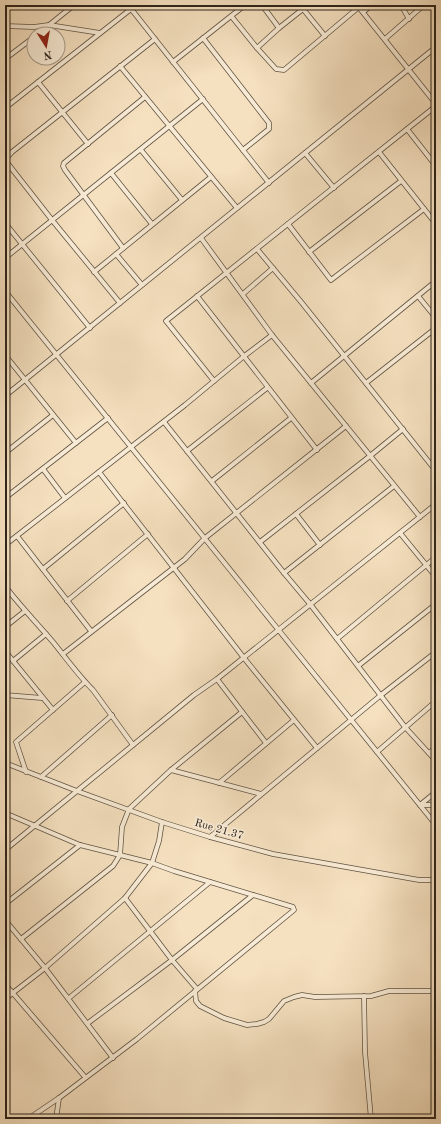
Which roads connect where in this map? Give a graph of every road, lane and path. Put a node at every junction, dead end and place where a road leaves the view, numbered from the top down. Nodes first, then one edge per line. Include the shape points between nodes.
1 (11, 5) edge
2 (74, 5) edge
3 (245, 5) edge
4 (262, 5) edge
5 (308, 5) edge
6 (372, 5) edge
7 (402, 5) edge
8 (358, 6) edge
9 (422, 6) edge
10 (129, 7) edge
11 (5, 8) edge
12 (303, 9) junction
13 (363, 12) junction
14 (232, 17) junction
15 (409, 19) junction
16 (49, 25) junction
17 (5, 26) edge
18 (279, 28) junction
19 (100, 33) junction
20 (325, 36) junction
21 (155, 38) junction
22 (203, 38) junction
23 (385, 39) junction
24 (26, 43) edge
25 (257, 48) junction
26 (436, 48) edge
27 (5, 59) edge
28 (173, 62) junction
29 (120, 66) junction
30 (409, 69) junction
31 (38, 82) junction
32 (145, 97) junction
33 (203, 99) junction
34 (436, 105) edge
35 (5, 108) edge
36 (62, 112) junction
37 (170, 126) junction
38 (408, 129) junction
39 (88, 144) junction
40 (141, 150) junction
41 (243, 150) junction
42 (378, 152) junction
43 (305, 153) junction
44 (5, 160) edge
45 (436, 166) edge
46 (111, 173) junction
47 (211, 177) junction
48 (401, 181) junction
49 (269, 182) junction
50 (334, 188) junction
51 (83, 195) junction
52 (182, 200) junction
53 (237, 208) junction
54 (424, 209) junction
55 (52, 220) junction
56 (5, 223) edge
57 (152, 224) junction
58 (288, 224) junction
59 (436, 224) edge
60 (201, 238) junction
61 (22, 244) junction
62 (123, 248) junction
63 (257, 249) junction
64 (310, 252) junction
65 (116, 254) junction
66 (5, 258) edge
67 (273, 268) junction
68 (94, 272) junction
69 (227, 272) junction
70 (436, 281) edge
71 (142, 285) junction
72 (5, 291) edge
73 (243, 294) junction
74 (197, 296) junction
75 (418, 296) junction
76 (120, 303) junction
77 (436, 318) edge
78 (90, 328) junction
79 (436, 328) edge
80 (272, 335) junction
81 (56, 354) junction
82 (5, 355) edge
83 (243, 357) junction
84 (345, 357) junction
85 (25, 380) junction
86 (214, 381) junction
87 (311, 383) junction
88 (366, 383) junction
89 (267, 388) junction
90 (5, 396) edge
91 (53, 415) junction
92 (108, 418) junction
93 (291, 418) junction
94 (164, 422) junction
95 (346, 426) junction
96 (402, 429) junction
97 (76, 443) junction
98 (131, 447) junction
99 (317, 450) junction
100 (187, 451) junction
101 (5, 453) edge
102 (370, 456) junction
103 (43, 469) junction
104 (436, 471) edge
105 (99, 472) junction
106 (212, 481) junction
107 (394, 486) junction
108 (5, 498) edge
109 (65, 498) junction
110 (124, 503) junction
111 (436, 504) edge
112 (237, 513) junction
113 (296, 514) junction
114 (420, 517) junction
115 (400, 533) junction
116 (148, 534) junction
117 (17, 536) junction
118 (205, 538) junction
119 (260, 542) junction
120 (5, 545) edge
121 (320, 545) junction
122 (436, 557) edge
123 (426, 565) junction
124 (174, 567) junction
125 (43, 569) junction
126 (284, 573) junction
127 (436, 577) edge
128 (5, 586) edge
129 (67, 601) junction
130 (310, 604) junction
131 (436, 604) edge
132 (25, 612) junction
133 (5, 627) edge
134 (278, 629) junction
135 (91, 631) junction
136 (46, 634) junction
137 (337, 638) junction
138 (5, 652) edge
139 (436, 652) edge
140 (63, 654) junction
141 (244, 658) junction
142 (13, 661) junction
143 (358, 666) junction
144 (217, 679) junction
145 (85, 682) junction
146 (5, 695) edge
147 (381, 695) junction
148 (42, 698) junction
149 (436, 701) edge
150 (53, 710) junction
151 (242, 712) junction
152 (112, 715) junction
153 (294, 720) junction
154 (351, 720) junction
155 (405, 727) junction
156 (266, 743) junction
157 (133, 745) junction
158 (436, 747) edge
159 (317, 748) junction
160 (377, 752) junction
161 (429, 752) junction
162 (436, 761) edge
163 (5, 763) edge
164 (172, 770) junction
165 (26, 772) junction
166 (41, 777) junction
167 (219, 783) junction
168 (77, 791) junction
169 (436, 792) edge
170 (261, 794) junction
171 (420, 805) junction
172 (436, 805) edge
173 (129, 810) junction
174 (5, 813) edge
175 (162, 822) junction
176 (436, 825) edge
177 (34, 826) junction
178 (210, 837) junction
179 (80, 846) junction
180 (5, 850) edge
181 (120, 855) junction
182 (152, 864) junction
183 (436, 880) edge
184 (210, 882) junction
185 (253, 895) junction
186 (125, 898) junction
187 (5, 904) edge
188 (5, 920) edge
189 (151, 931) junction
190 (21, 939) junction
191 (172, 960) junction
192 (45, 968) junction
193 (5, 984) edge
194 (196, 990) junction
195 (436, 991) edge
196 (12, 993) junction
197 (364, 996) junction
198 (69, 998) junction
199 (5, 999) edge
200 (88, 1023) junction
201 (113, 1058) junction
202 (85, 1077) junction
203 (59, 1098) junction
204 (28, 1119) edge
205 (56, 1119) edge
206 (371, 1119) edge

1 - 11 street
2 - 16 street
3 - 14 street
4 - 18 street
5 - 12 street
6 - 13 street
7 - 9 street
7 - 15 street
8 - 13 street
8 - 20 street
9 - 15 street
10 - 19 street
10 - 21 street
12 - 18 street
12 - 20 street
13 - 23 street
14 - 22 street
14 - 25 street
15 - 23 street
16 - 17 street
16 - 19 street
18 - 25 street
19 - 31 street
20 - 25 street via 280,71
21 - 28 street
21 - 29 street
22 - 28 street
22 - 41 street via 269,123 269,129
23 - 30 street
24 - 27 street
26 - 30 street
28 - 33 street
29 - 32 street
29 - 36 street
30 - 34 street
30 - 43 street
31 - 35 street
31 - 36 street
32 - 37 street
32 - 39 street
33 - 37 street
33 - 41 street
34 - 38 street
36 - 39 street
36 - 44 street
37 - 40 street
37 - 47 street
38 - 42 street
38 - 45 street
39 - 51 street via 63,166
40 - 46 street
40 - 52 street
41 - 49 street
42 - 48 street
42 - 50 street
43 - 49 street
43 - 50 street
44 - 55 street
46 - 51 street
46 - 57 street
47 - 52 street
47 - 53 street
48 - 54 street
48 - 64 street
49 - 53 street
50 - 58 street
51 - 55 street
51 - 62 street
52 - 57 street
53 - 60 street
54 - 59 street
54 - 64 street via 331,280
55 - 61 street
55 - 68 street
56 - 61 street
57 - 62 street
58 - 63 street
58 - 64 street
60 - 69 street
60 - 71 street
61 - 66 street
61 - 78 street
62 - 65 street
63 - 67 street
63 - 69 street
65 - 68 street
65 - 71 street
67 - 73 street
67 - 84 street
68 - 76 street
69 - 73 street
69 - 74 street
70 - 75 street
71 - 76 street
72 - 81 street
73 - 80 street
74 - 83 street
74 - 86 street via 166,321
75 - 77 street
75 - 84 street
76 - 78 street
78 - 81 street
79 - 88 street
80 - 83 street
80 - 87 street
81 - 85 street
81 - 92 street
82 - 85 street
83 - 86 street
83 - 89 street
84 - 87 street
84 - 88 street
85 - 90 street
85 - 91 street
86 - 94 street
87 - 95 street
88 - 96 street
89 - 93 street
89 - 100 street
91 - 97 street
91 - 101 street
92 - 97 street
92 - 98 street
93 - 99 street
93 - 106 street
94 - 98 street
94 - 100 street
95 - 99 street
95 - 102 street
96 - 102 street
96 - 104 street
97 - 103 street
98 - 105 street
98 - 118 street
99 - 112 street
100 - 106 street
102 - 107 street
102 - 113 street
103 - 108 street
103 - 109 street
105 - 109 street
105 - 110 street
106 - 112 street
107 - 114 street
107 - 121 street
109 - 117 street
110 - 116 street
110 - 125 street
111 - 114 street
112 - 118 street
112 - 119 street
113 - 119 street
113 - 121 street
114 - 115 street
115 - 123 street
115 - 130 street
116 - 124 street
116 - 129 street
117 - 120 street
117 - 125 street
118 - 124 street
118 - 134 street
119 - 126 street
121 - 126 street
122 - 123 street
123 - 127 street
123 - 137 street
124 - 135 street
124 - 141 street
125 - 129 street
126 - 130 street
128 - 132 street
129 - 135 street
130 - 134 street
130 - 137 street
131 - 143 street
132 - 133 street
132 - 136 street
134 - 141 street
134 - 154 street
135 - 140 street
136 - 140 street
136 - 142 street
137 - 143 street
138 - 142 street
139 - 147 street
140 - 145 street
141 - 144 street
141 - 153 street
142 - 148 street
143 - 147 street
144 - 151 street
144 - 157 street
145 - 150 street
145 - 152 street
146 - 148 street
147 - 154 street
147 - 155 street
148 - 150 street
149 - 155 street
150 - 165 street via 16,742
151 - 156 street
151 - 164 street
152 - 157 street
152 - 166 street
153 - 156 street
153 - 159 street
154 - 159 street
154 - 160 street
155 - 160 street
155 - 161 street
156 - 167 street
157 - 168 street
158 - 161 street
159 - 170 street
160 - 171 street
161 - 162 street
163 - 165 street, Rue 21.37
164 - 167 street
164 - 173 street
165 - 166 street, Rue 21.37
166 - 168 street, Rue 21.37
167 - 170 street
168 - 173 street, Rue 21.37
168 - 177 street
169 - 171 street
170 - 178 street
171 - 172 street
171 - 176 street
173 - 175 street, Rue 21.37
173 - 181 street via 122,827
174 - 177 street
175 - 178 street, Rue 21.37
175 - 182 street
177 - 179 street
177 - 180 street
178 - 183 street, Rue 21.37 via 273,854 419,880
179 - 181 street
179 - 187 street
181 - 182 street
181 - 190 street via 113,866
182 - 184 street
182 - 186 street
184 - 185 street
184 - 189 street
185 - 191 street
185 - 194 street via 293,907 294,910
186 - 189 street
186 - 192 street
188 - 190 street
189 - 191 street
189 - 198 street
190 - 192 street
191 - 194 street
191 - 200 street
192 - 196 street
192 - 198 street
193 - 196 street
194 - 197 street via 196,1001 200,1006 224,1018 247,1025 264,1022 284,1001 302,995
194 - 201 street
195 - 197 street via 389,991
196 - 199 street
196 - 202 street
197 - 206 street
198 - 200 street
200 - 201 street
201 - 202 street
202 - 203 street
203 - 204 street
203 - 205 street

